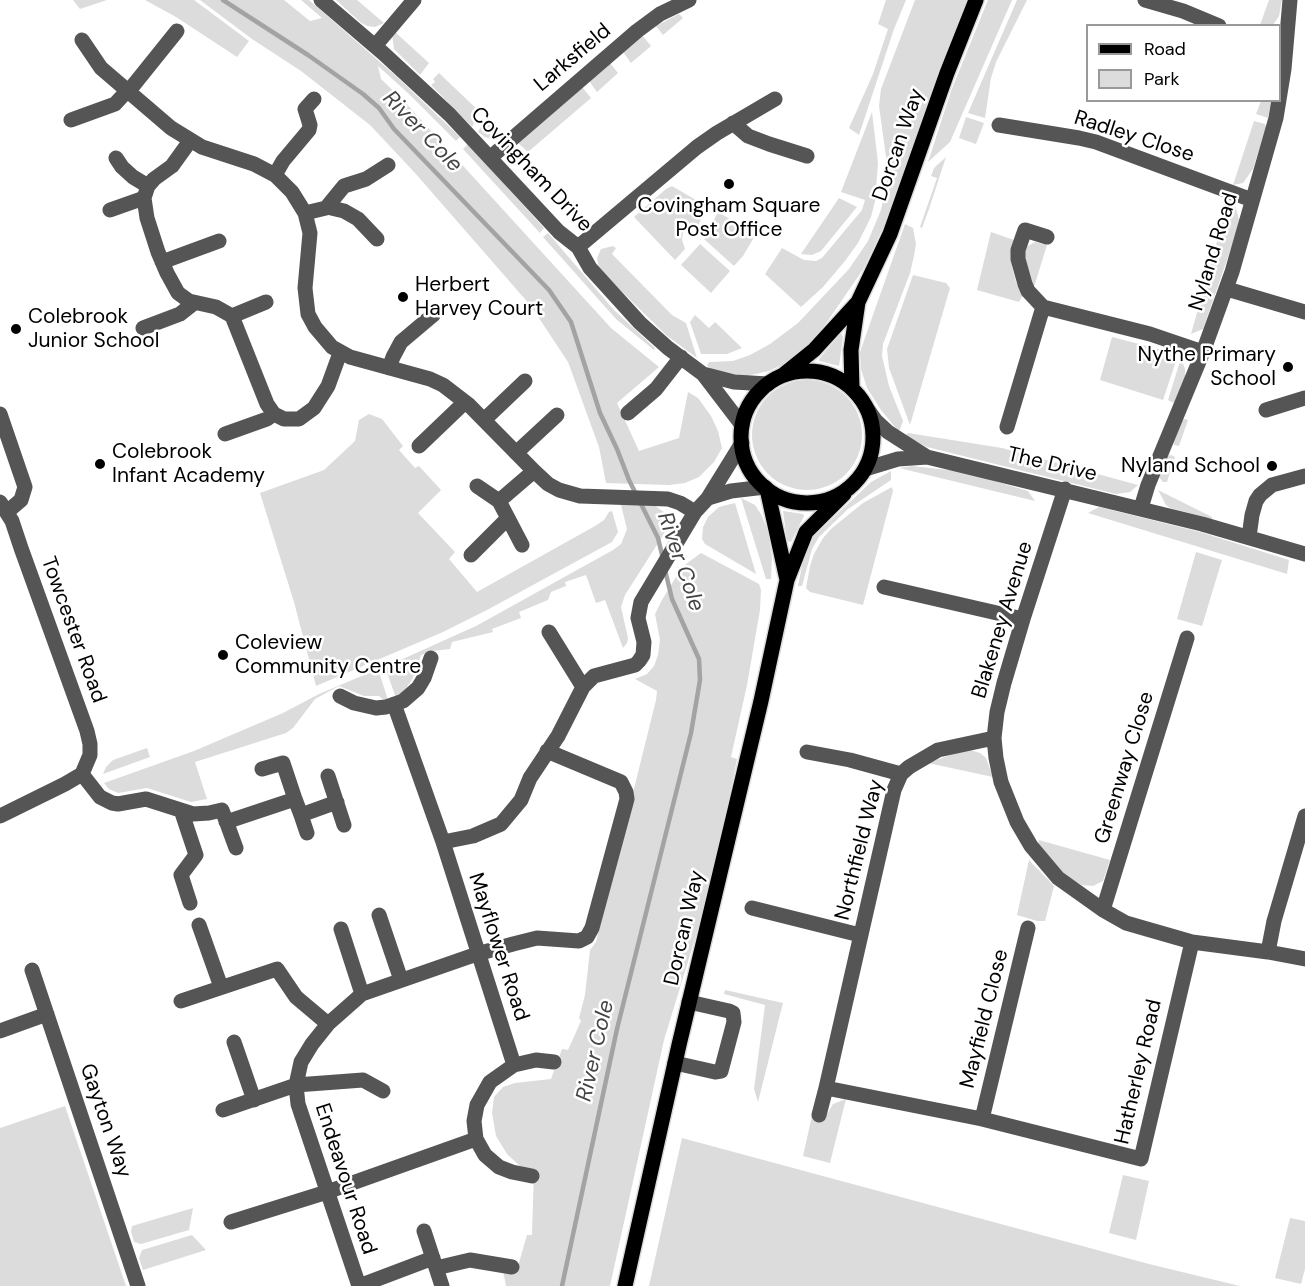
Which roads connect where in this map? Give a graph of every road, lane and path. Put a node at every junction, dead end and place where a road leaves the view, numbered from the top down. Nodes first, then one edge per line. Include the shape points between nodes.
1 (321, 0) edge
2 (414, 0) edge
3 (689, 0) edge
4 (976, 0) edge
5 (1145, 0) edge
6 (1290, 0) edge
7 (1214, 24) edge
8 (177, 31) dead end
9 (82, 40) dead end
10 (1282, 44) edge
11 (375, 46) junction
12 (128, 92) junction
13 (1281, 95) edge
14 (314, 99) dead end
15 (775, 99) dead end
16 (1279, 102) edge
17 (71, 120) dead end
18 (733, 123) junction
19 (999, 125) dead end
20 (190, 141) junction
21 (807, 156) dead end
22 (491, 157) junction
23 (116, 158) dead end
24 (388, 165) dead end
25 (275, 176) junction
26 (146, 192) junction
27 (1252, 200) junction
28 (327, 207) junction
29 (110, 210) dead end
30 (305, 213) junction
31 (1047, 237) dead end
32 (377, 239) dead end
33 (219, 241) dead end
34 (578, 247) junction
35 (162, 262) junction
36 (1227, 289) junction
37 (266, 302) dead end
38 (858, 302) junction
39 (195, 303) junction
40 (1043, 307) junction
41 (1305, 312) edge
42 (433, 315) dead end
43 (232, 316) junction
44 (143, 328) dead end
45 (1203, 352) junction
46 (340, 353) junction
47 (681, 357) junction
48 (389, 368) junction
49 (703, 374) junction
50 (783, 375) junction
51 (525, 381) dead end
52 (768, 384) junction
53 (852, 388) junction
54 (1305, 398) edge
55 (465, 402) junction
56 (867, 407) junction
57 (1266, 410) dead end
58 (628, 413) dead end
59 (0, 414) edge
60 (274, 414) junction
61 (557, 415) dead end
62 (484, 420) junction
63 (742, 425) junction
64 (1007, 427) dead end
65 (225, 434) dead end
66 (741, 443) junction
67 (419, 446) dead end
68 (516, 453) junction
69 (927, 457) junction
70 (865, 470) junction
71 (534, 471) junction
72 (1305, 476) edge
73 (477, 486) dead end
74 (766, 488) junction
75 (1065, 489) junction
76 (844, 494) junction
77 (708, 498) junction
78 (499, 501) junction
79 (3, 507) edge
80 (1141, 508) junction
81 (695, 512) junction
82 (508, 518) junction
83 (1249, 537) junction
84 (522, 545) dead end
85 (1305, 554) edge
86 (471, 555) dead end
87 (787, 580) junction
88 (885, 588) dead end
89 (1023, 619) junction
90 (549, 632) dead end
91 (1187, 638) dead end
92 (431, 658) dead end
93 (583, 687) junction
94 (340, 696) dead end
95 (394, 704) junction
96 (994, 738) junction
97 (548, 751) junction
98 (807, 752) dead end
99 (262, 769) dead end
100 (82, 774) junction
101 (901, 774) junction
102 (328, 776) dead end
103 (295, 799) junction
104 (336, 802) junction
105 (181, 810) junction
106 (300, 814) junction
107 (0, 816) edge
108 (1305, 816) edge
109 (226, 822) junction
110 (344, 825) dead end
111 (307, 833) dead end
112 (443, 842) junction
113 (236, 848) dead end
114 (190, 903) dead end
115 (752, 908) dead end
116 (1103, 910) junction
117 (379, 915) dead end
118 (199, 926) dead end
119 (1028, 928) dead end
120 (340, 929) dead end
121 (860, 935) junction
122 (1192, 942) junction
123 (1268, 952) junction
124 (477, 954) junction
125 (1305, 959) edge
126 (32, 970) dead end
127 (401, 980) junction
128 (221, 987) junction
129 (362, 994) junction
130 (180, 1001) dead end
131 (689, 1002) junction
132 (47, 1014) junction
133 (328, 1024) junction
134 (0, 1031) edge
135 (234, 1042) dead end
136 (554, 1062) dead end
137 (675, 1063) junction
138 (514, 1065) junction
139 (296, 1085) junction
140 (826, 1088) junction
141 (383, 1091) dead end
142 (254, 1100) junction
143 (223, 1110) dead end
144 (819, 1115) dead end
145 (982, 1119) junction
146 (476, 1139) junction
147 (532, 1176) dead end
148 (327, 1192) junction
149 (231, 1222) dead end
150 (424, 1231) dead end
151 (434, 1263) junction
152 (512, 1267) dead end
153 (138, 1286) edge
154 (359, 1286) edge
155 (442, 1286) edge
156 (625, 1286) edge

1 - 11 street, Covingham Drive
2 - 11 street
3 - 22 street, Larksfield via 637,31
4 - 38 main road, Dorcan Way via 890,234
5 - 7 street
6 - 10 street, Nyland Road
8 - 12 street
9 - 12 street via 95,61
10 - 13 street, Nyland Road
11 - 22 street, Covingham Drive
12 - 17 street via 115,104
12 - 20 street
14 - 25 street via 305,109 309,130
15 - 18 street
16 - 27 street, Nyland Road
18 - 21 street via 748,135
18 - 34 street via 678,162
19 - 27 street, Radley Close via 1096,142
20 - 25 street via 254,164
20 - 26 street
22 - 34 street, Covingham Drive via 559,232
23 - 26 street
24 - 28 street via 366,179 344,186
25 - 30 street via 292,192
26 - 29 street
26 - 35 street via 151,232
27 - 36 street, Nyland Road
28 - 30 street
28 - 32 street via 358,219
30 - 46 street via 310,232 305,288 308,314 321,335
31 - 40 street via 1025,230 1018,250 1028,291
33 - 35 street
34 - 47 street, Covingham Drive via 590,268 633,315
35 - 39 street via 178,293
36 - 41 street
36 - 45 street, Nyland Road
37 - 43 street
38 - 50 main road, Dorcan Way via 814,350
38 - 53 main road, Dorcan Way via 851,350
39 - 43 street via 216,307
39 - 44 street via 180,314
40 - 45 street
40 - 64 street
42 - 48 street via 402,342
43 - 60 street
45 - 80 street, Nyland Road
46 - 48 street
46 - 60 street via 324,394 309,413 294,420
47 - 49 street, Covingham Drive
47 - 58 street via 656,389
48 - 55 street via 430,379
49 - 52 street, Covingham Drive via 734,382
49 - 63 street, Covingham Drive
50 - 52 main road
50 - 53 main road via 804,370 823,372
51 - 62 street
52 - 63 main road via 752,400
53 - 56 main road
54 - 57 street
55 - 62 street
55 - 67 street
56 - 69 street, The Drive via 888,432
56 - 70 main road via 873,435
59 - 79 street via 25,488 21,500
60 - 65 street
61 - 68 street
62 - 68 street
63 - 66 main road
66 - 74 main road via 748,466
66 - 77 street
68 - 71 street
69 - 70 street, The Drive via 898,459
69 - 75 street, The Drive
70 - 76 main road
71 - 78 street
71 - 81 street via 548,484 569,493 674,501
72 - 83 street via 1272,485 1260,495
73 - 78 street
74 - 76 main road via 798,502 823,501
74 - 77 street
74 - 87 main road, Dorcan Way
75 - 80 street, The Drive
75 - 89 street, Blakeney Avenue
76 - 87 main road, Dorcan Way via 803,537
77 - 81 street
78 - 82 street
79 - 100 street, Towcester Road via 90,744 89,762
80 - 83 street, The Drive
81 - 93 street via 641,602 638,618 644,655 635,665 594,676
82 - 84 street
82 - 86 street
83 - 85 street, The Drive
87 - 131 main road, Dorcan Way
88 - 89 street
89 - 96 street, Blakeney Avenue via 1004,683
90 - 93 street
91 - 116 street, Greenway Close
92 - 95 street via 418,688 404,701
93 - 97 street
94 - 95 street via 365,706
95 - 112 street, Mayflower Road
96 - 101 street, Northfield Way via 938,750
96 - 116 street, Blakeney Avenue via 1007,801 1031,846 1058,878
97 - 112 street via 521,800 501,824 473,836
97 - 124 street, Endeavour Road via 621,782 626,792 592,928 587,937 579,940 537,939
98 - 101 street, Northfield Way
99 - 103 street via 283,763
100 - 105 street via 100,797 112,803 146,799
100 - 107 street
101 - 121 street, Northfield Way
102 - 104 street
103 - 106 street
103 - 109 street
104 - 106 street
104 - 110 street
105 - 109 street via 201,814 222,810
105 - 114 street via 196,855 181,875
106 - 111 street
108 - 123 street
109 - 113 street
112 - 124 street, Mayflower Road
115 - 121 street, Northfield Way
116 - 122 street, Blakeney Avenue via 1126,923
117 - 127 street
118 - 128 street
119 - 145 street, Mayfield Close
120 - 129 street
121 - 140 street, Northfield Way
122 - 123 street, Blakeney Avenue
122 - 145 street, Hatherley Road via 1142,1159
123 - 125 street, Blakeney Avenue
124 - 127 street, Endeavour Road
124 - 138 street, Mayflower Road
126 - 132 street, Gayton Way
127 - 129 street, Endeavour Road
128 - 130 street
128 - 133 street via 277,969 296,997
129 - 133 street, Endeavour Road
131 - 137 main road, Dorcan Way
131 - 137 street via 729,1011 734,1022 721,1071
132 - 134 street
132 - 153 street, Gayton Way
133 - 139 street, Endeavour Road via 301,1062
135 - 142 street
136 - 138 street via 536,1060
137 - 156 main road, Dorcan Way
138 - 146 street via 484,1090 474,1120
139 - 141 street, Endeavour Road via 363,1080
139 - 142 street, Endeavour Road
139 - 148 street, Endeavour Road via 302,1121
140 - 144 street, Northfield Way
140 - 145 street
142 - 143 street, Endeavour Road
146 - 147 street via 485,1155 500,1167
146 - 148 street
148 - 149 street
148 - 154 street, Endeavour Road
150 - 151 street
151 - 152 street via 470,1260
151 - 154 street
151 - 155 street

